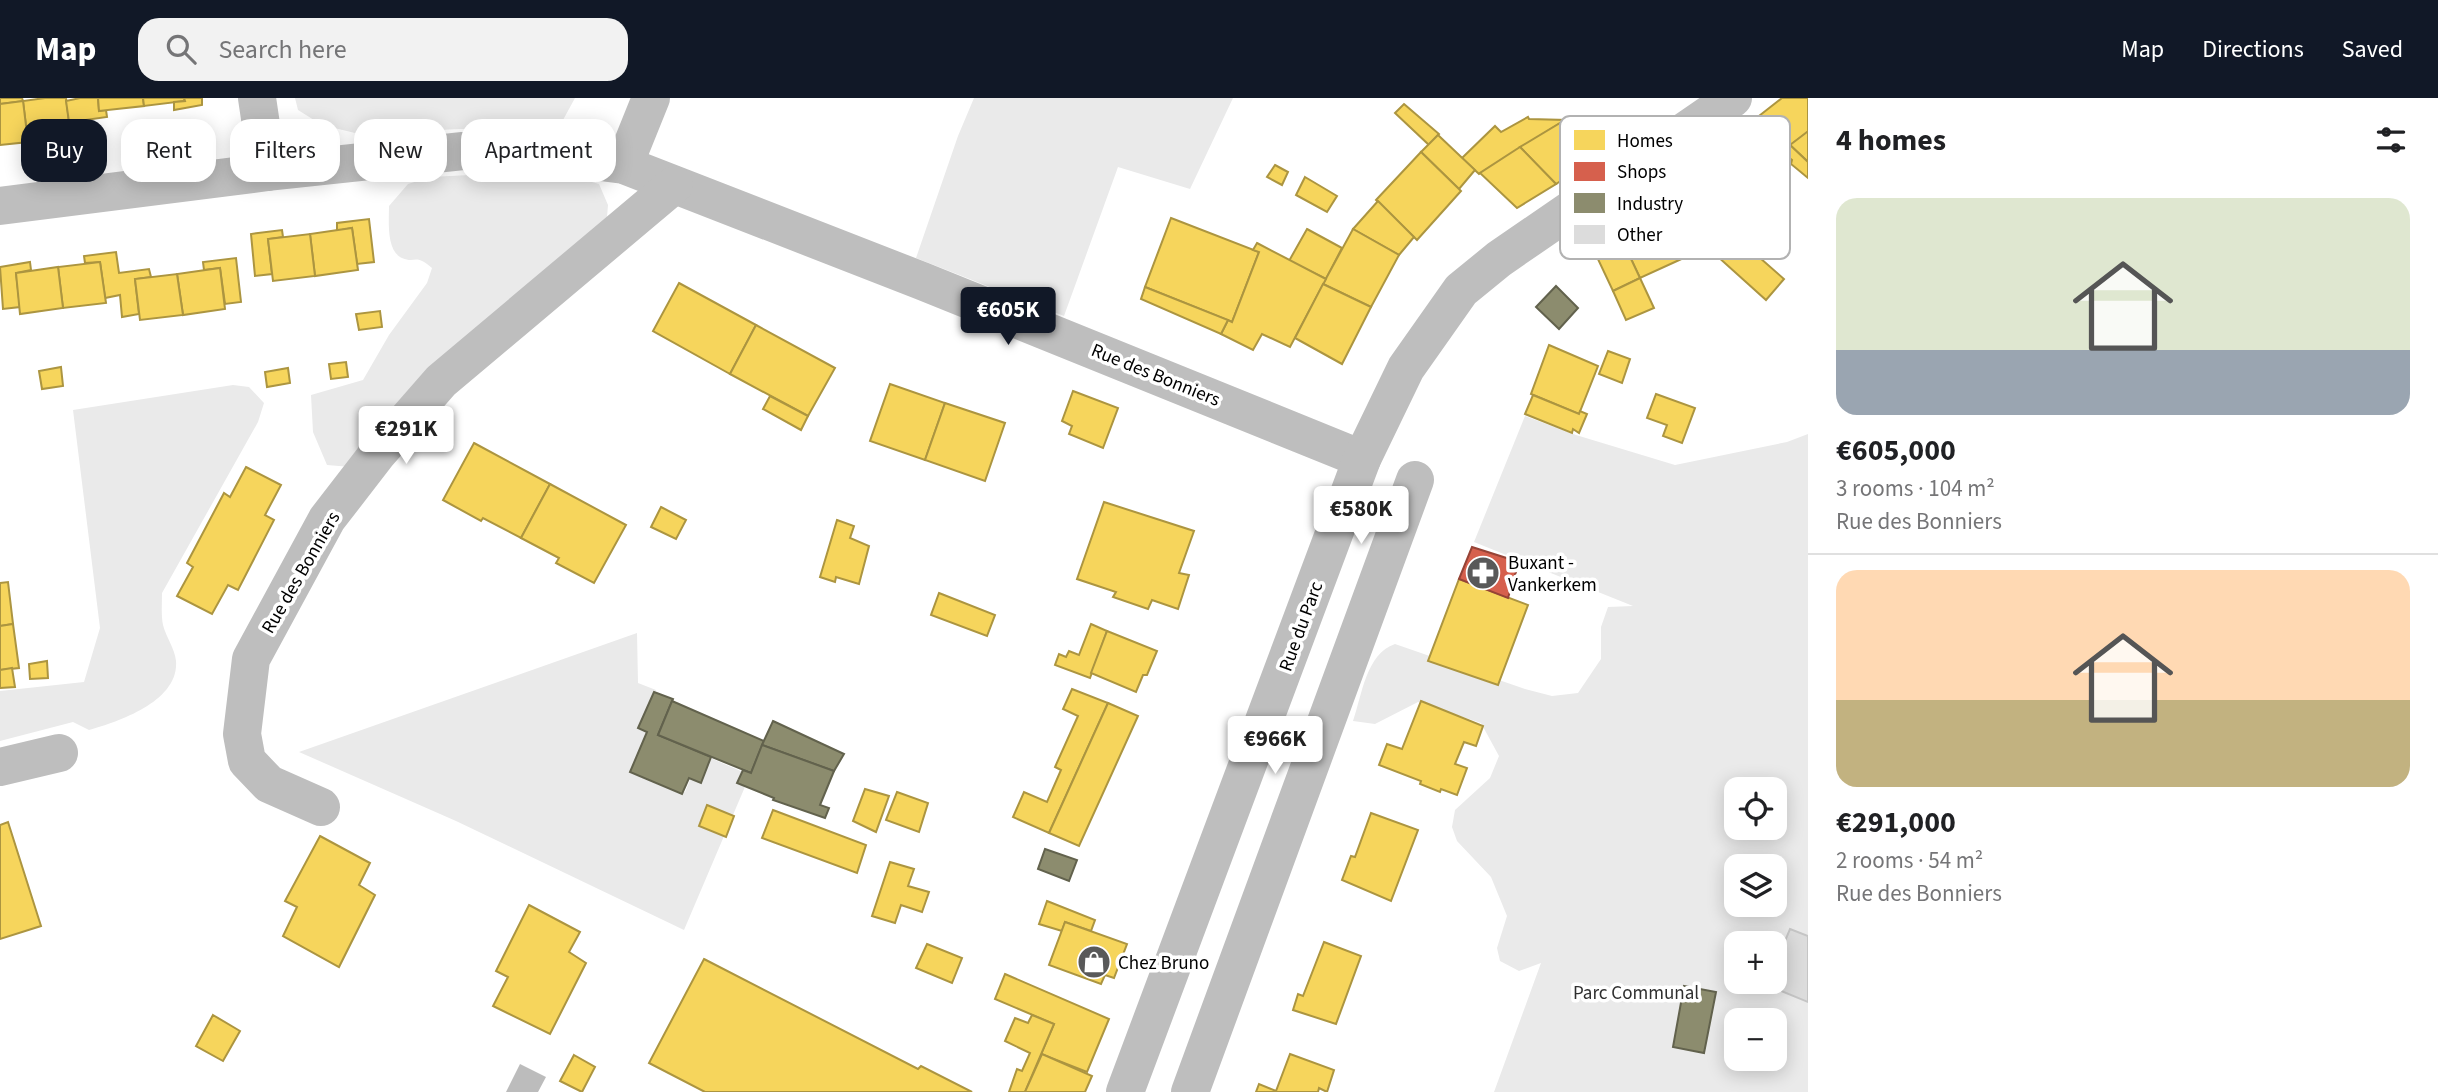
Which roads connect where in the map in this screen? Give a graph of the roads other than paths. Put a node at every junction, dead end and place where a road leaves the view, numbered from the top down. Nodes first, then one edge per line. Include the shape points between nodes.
1 (257, 98) edge
2 (651, 98) edge
3 (1733, 98) edge
4 (1707, 116) edge
5 (260, 119) edge
6 (340, 164) edge
7 (624, 165) junction
8 (230, 177) edge
9 (674, 185) junction
10 (0, 206) edge
11 (1560, 217) edge
12 (1362, 459) junction
13 (1415, 480) dead end
14 (59, 753) dead end
15 (0, 767) edge
16 (321, 807) dead end
17 (1125, 1092) edge
18 (1190, 1092) edge

1 - 5 street
2 - 7 street
3 - 4 street, Rue du Parc
6 - 7 street, Rue des Bonniers via 463,151 522,152
7 - 9 street, Rue des Bonniers
8 - 10 street, Rue des Bonniers
9 - 12 street, Rue des Bonniers
9 - 16 street, Rue des Bonniers via 441,381 327,519 251,659 242,734 247,761 269,784
11 - 12 street, Rue du Parc via 1461,290 1406,368
12 - 17 street, Rue du Parc
13 - 18 street
14 - 15 street

